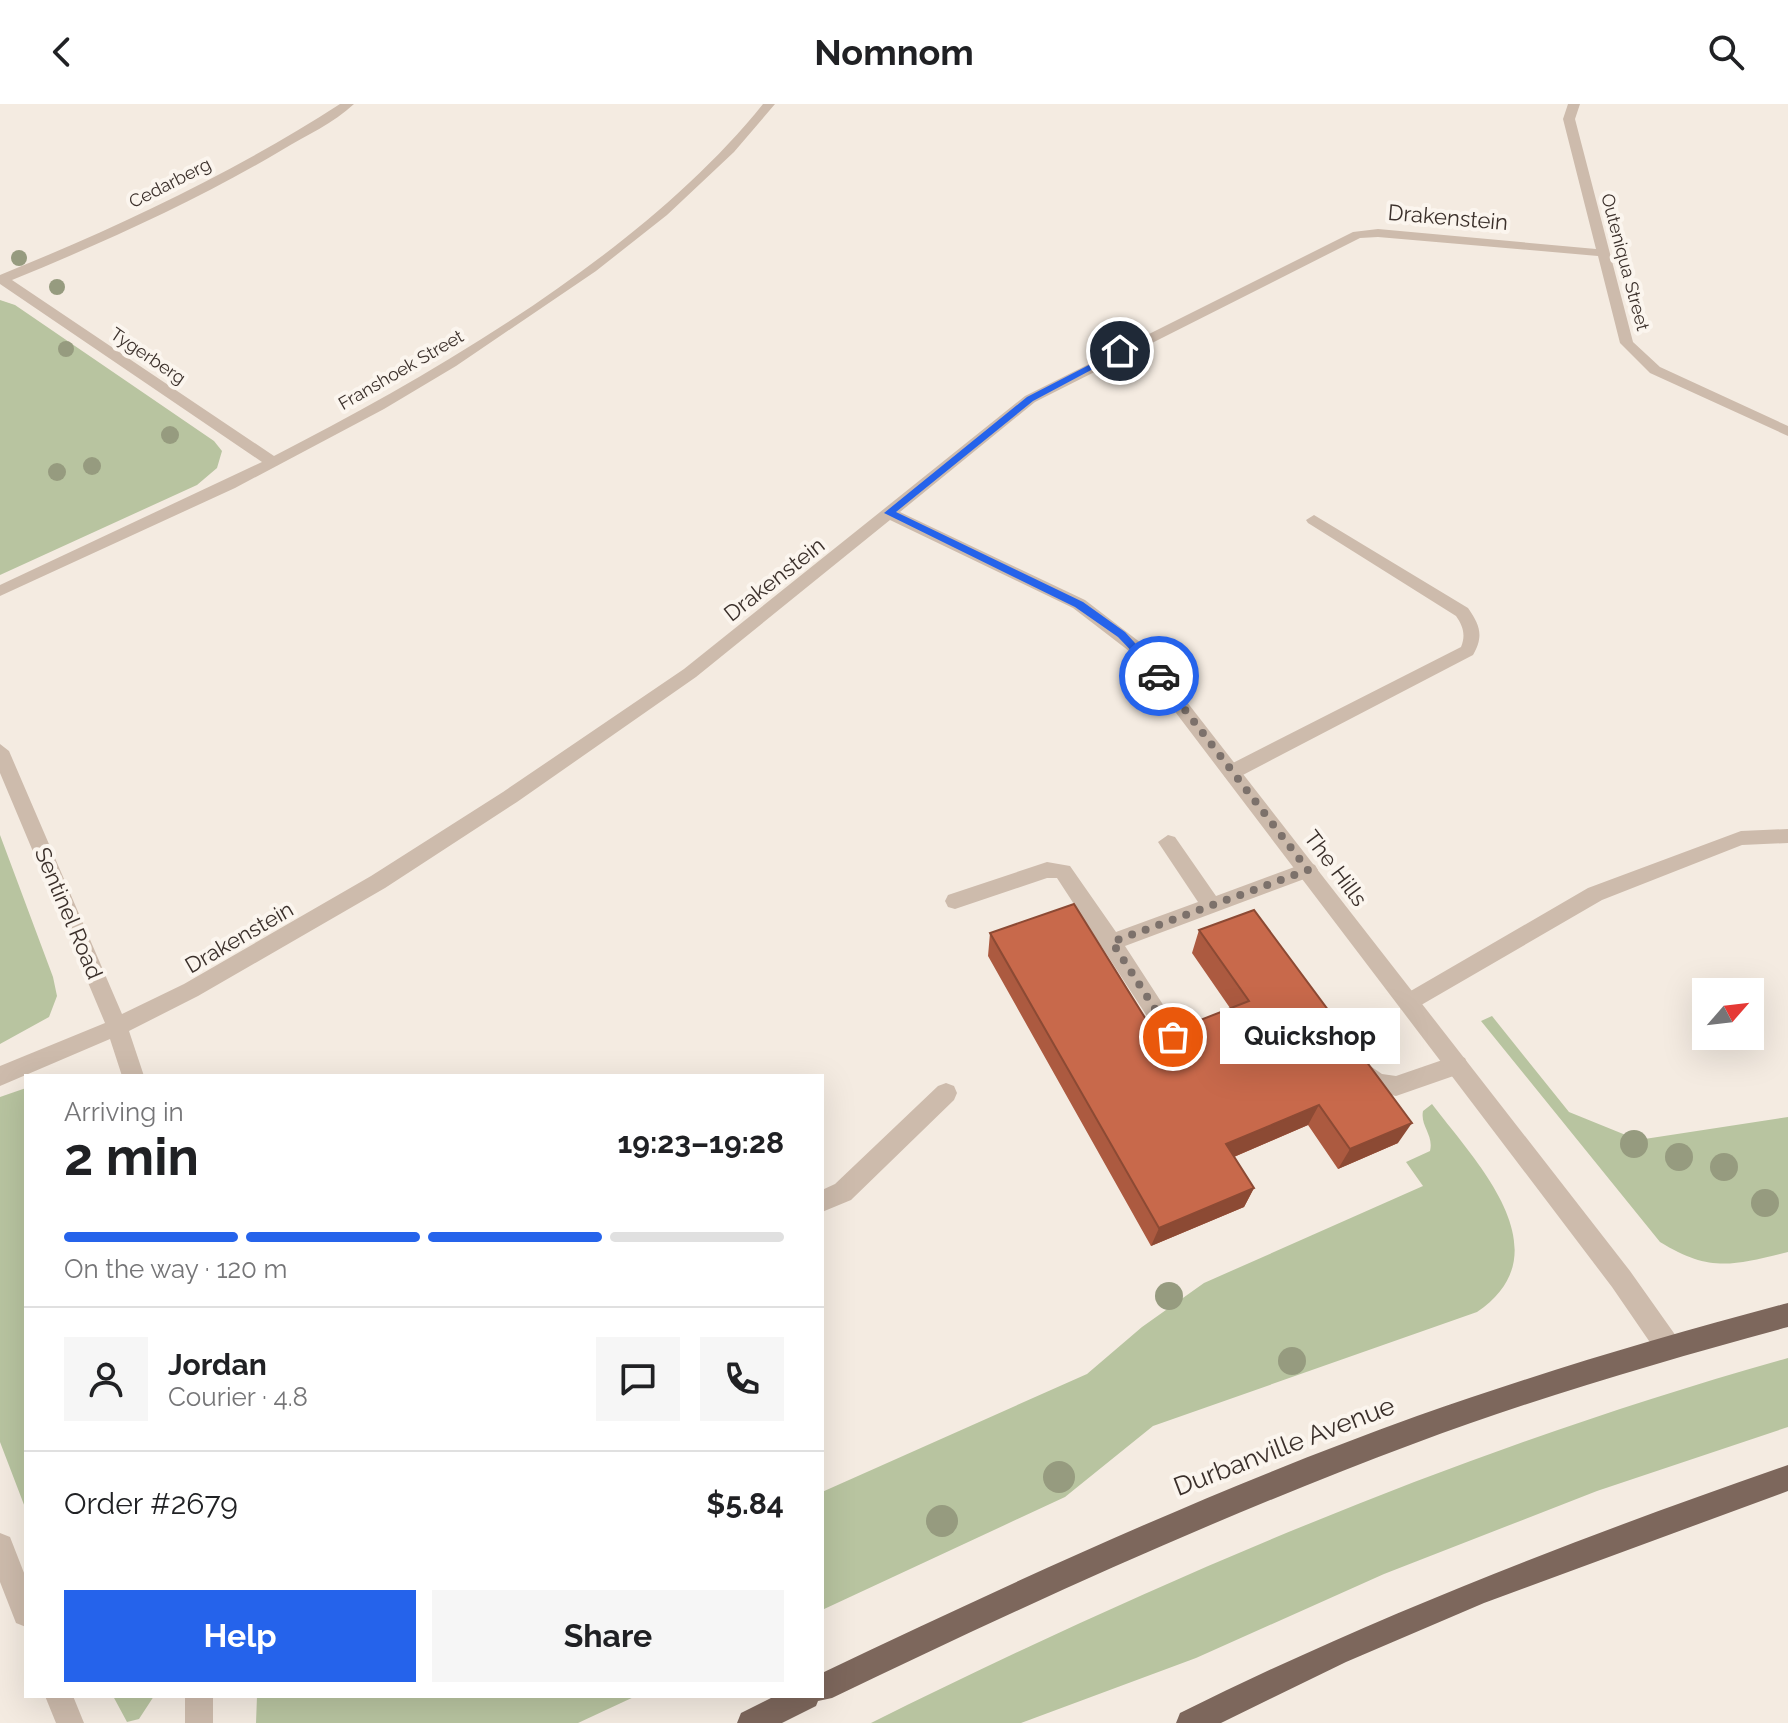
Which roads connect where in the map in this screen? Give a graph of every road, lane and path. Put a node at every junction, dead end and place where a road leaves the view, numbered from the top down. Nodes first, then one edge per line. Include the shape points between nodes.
1 (348, 104) edge
2 (769, 104) edge
3 (1574, 104) edge
4 (1603, 253) junction
5 (1, 280) edge
6 (1788, 432) edge
7 (273, 462) junction
8 (889, 513) junction
9 (1314, 520) dead end
10 (0, 591) edge
11 (0, 751) edge
12 (1232, 772) junction
13 (1788, 836) edge
14 (1168, 842) dead end
15 (1308, 870) junction
16 (955, 901) dead end
17 (1212, 906) junction
18 (1112, 942) junction
19 (1409, 1002) junction
20 (117, 1027) junction
21 (1173, 1037) edge
22 (1353, 1055) edge
23 (1457, 1065) junction
24 (132, 1074) edge
25 (0, 1076) edge
26 (946, 1093) dead end
27 (824, 1200) edge
28 (1788, 1315) edge
29 (1667, 1345) junction
30 (1788, 1478) edge
31 (0, 1547) edge
32 (24, 1608) edge
33 (824, 1687) edge
34 (60, 1698) edge
35 (199, 1698) edge
36 (802, 1698) edge
37 (70, 1723) edge
38 (199, 1723) edge
39 (751, 1723) edge
40 (1190, 1723) edge

1 - 5 street, Cedarberg via 211,183
2 - 7 street, Franshoek Street via 702,176 563,289 431,376
3 - 4 street, Outeniqua Street via 1569,119
4 - 6 street, Outeniqua Street via 1634,353 1669,377
4 - 8 street, Drakenstein via 1357,235 1030,399
5 - 7 street, Tygerberg
7 - 10 street, Franshoek Street
8 - 12 street, The Hills via 1102,618 1146,660
8 - 20 street, Drakenstein via 690,673 510,797 378,882
9 - 12 street via 1462,612 1470,623 1472,643 1467,651
11 - 20 street, Sentinel Road
12 - 15 street, The Hills
13 - 19 street via 1741,838 1595,894
14 - 17 street
15 - 17 street via 1244,902
15 - 19 street, The Hills
16 - 18 street via 1047,870 1063,871
17 - 18 street
18 - 21 street
19 - 23 street, The Hills
20 - 24 street, Sentinel Road
20 - 25 street, Drakenstein
22 - 23 street via 1383,1086
23 - 29 street, The Hills
26 - 27 street via 843,1192
28 - 29 main road, Durbanville Avenue
29 - 33 main road, Durbanville Avenue via 1450,1416 1217,1505
30 - 40 main road via 1523,1571
31 - 32 street
34 - 37 street
35 - 38 street
36 - 39 main road

